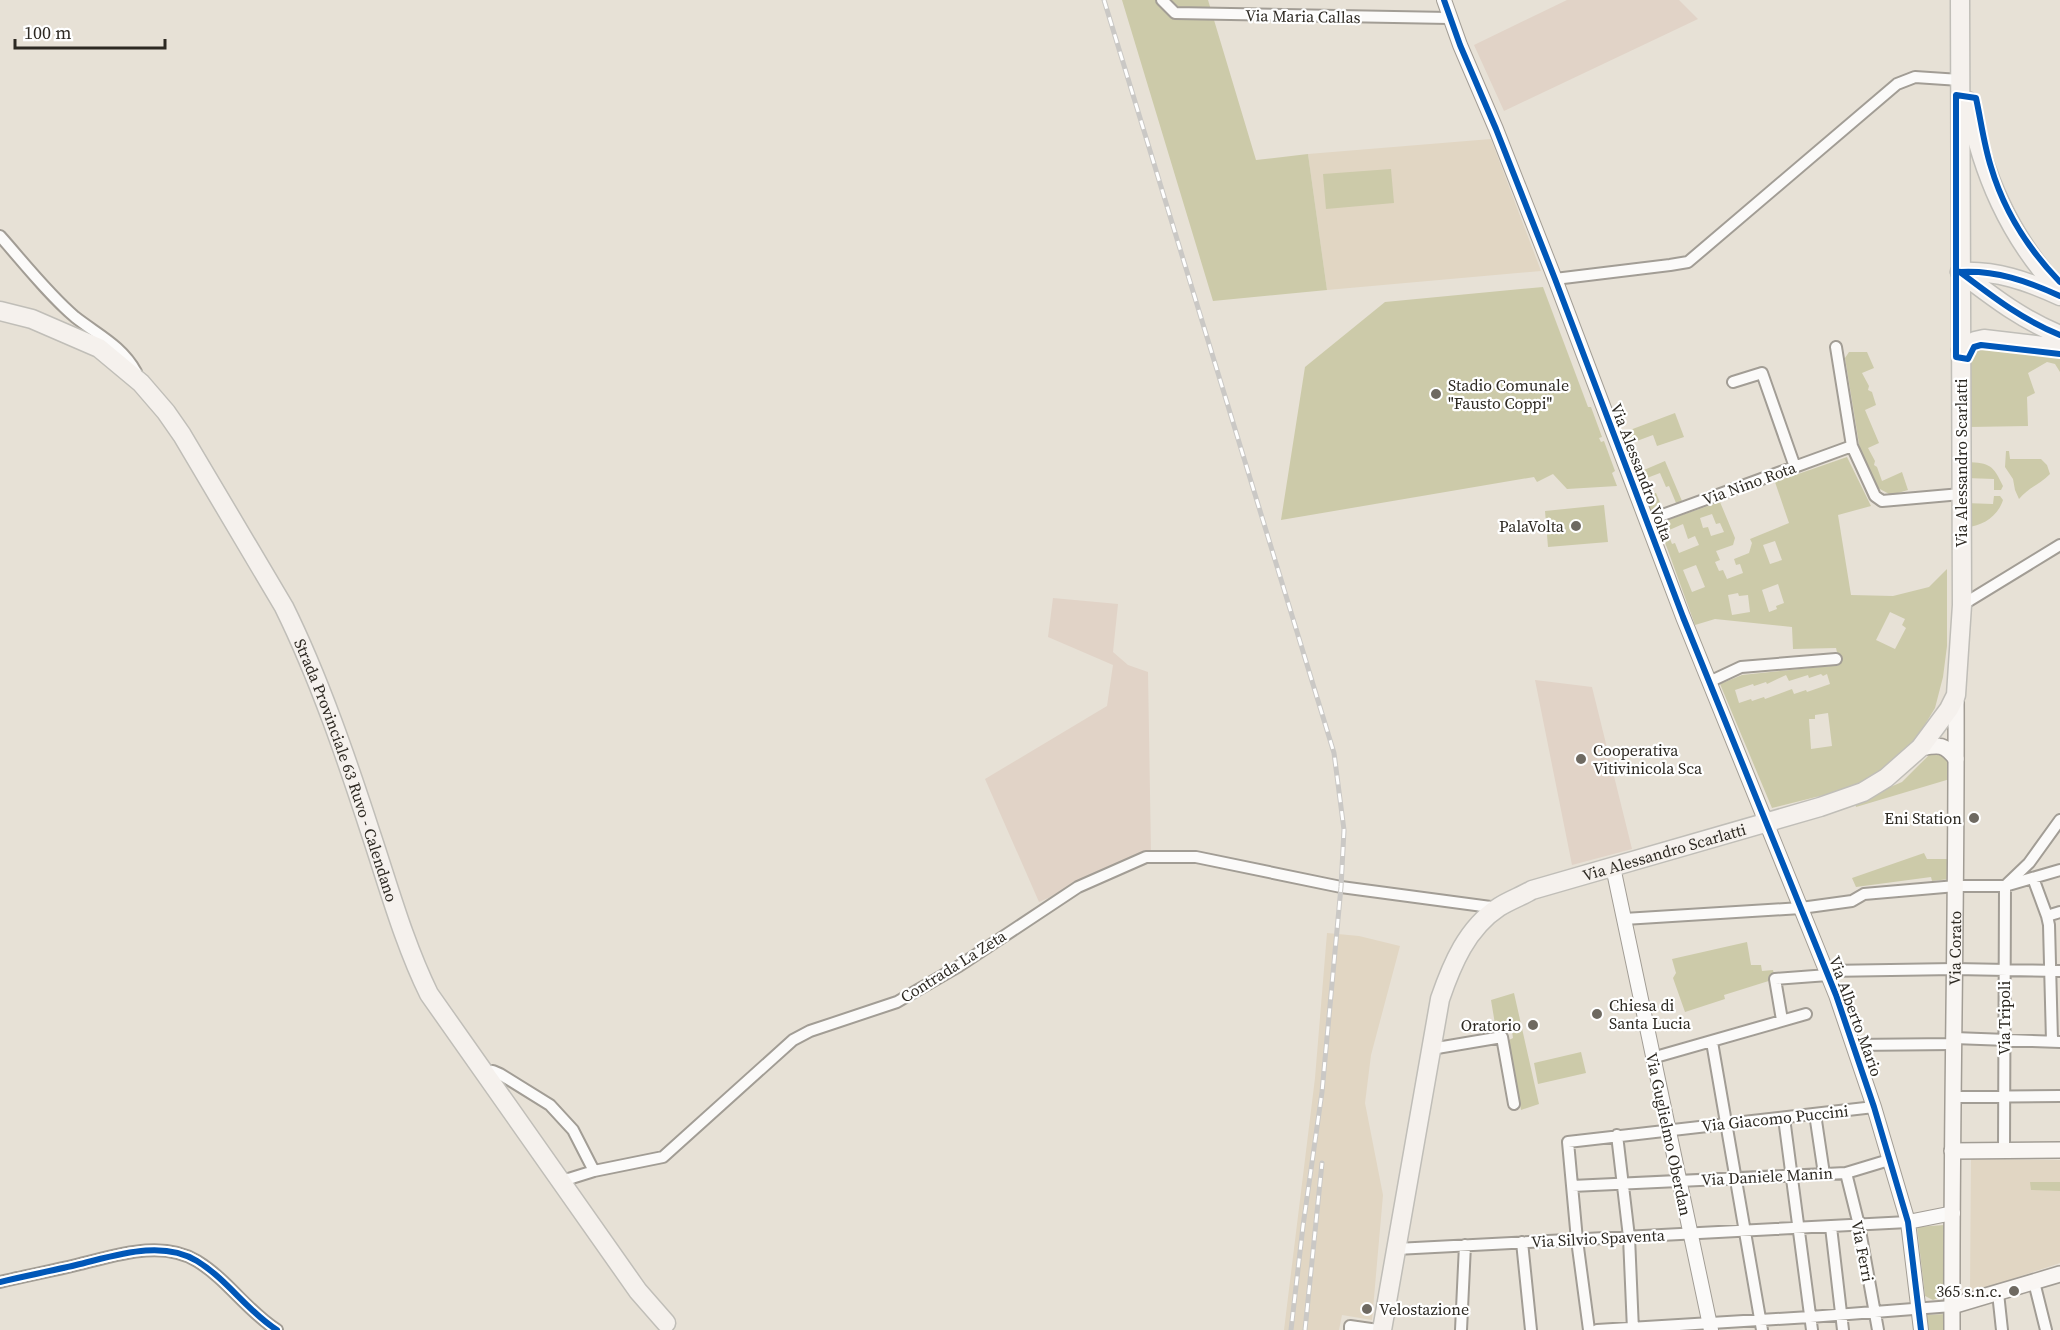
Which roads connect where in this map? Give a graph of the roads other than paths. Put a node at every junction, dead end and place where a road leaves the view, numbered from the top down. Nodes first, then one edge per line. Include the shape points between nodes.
1 (1162, 0) edge
2 (1444, 0) edge
3 (1960, 0) edge
4 (1449, 18) junction
5 (1960, 57) junction
6 (1960, 80) junction
7 (0, 236) edge
8 (1960, 272) junction
9 (1555, 279) junction
10 (2060, 291) edge
11 (2060, 297) edge
12 (0, 311) edge
13 (75, 317) junction
14 (62, 330) junction
15 (2060, 335) edge
16 (1836, 347) dead end
17 (2060, 348) edge
18 (1961, 350) junction
19 (1733, 382) dead end
20 (141, 384) junction
21 (1852, 446) junction
22 (1795, 467) junction
23 (1961, 494) junction
24 (1646, 521) junction
25 (2060, 545) edge
26 (1962, 605) junction
27 (1836, 658) dead end
28 (1709, 682) junction
29 (1956, 695) junction
30 (1920, 748) junction
31 (1956, 759) junction
32 (2060, 820) edge
33 (1768, 824) junction
34 (1613, 867) junction
35 (2060, 870) edge
36 (2033, 878) junction
37 (1956, 886) junction
38 (2005, 886) junction
39 (1498, 908) junction
40 (1801, 908) junction
41 (2060, 912) edge
42 (2047, 916) junction
43 (1624, 919) junction
44 (1954, 969) junction
45 (2004, 971) junction
46 (2056, 971) edge
47 (1827, 973) junction
48 (1806, 1014) dead end
49 (1782, 1020) junction
50 (2005, 1040) junction
51 (1953, 1041) junction
52 (2056, 1041) edge
53 (1712, 1042) junction
54 (1853, 1045) junction
55 (1431, 1049) junction
56 (1652, 1058) junction
57 (484, 1072) junction
58 (2060, 1096) edge
59 (1953, 1097) junction
60 (2004, 1098) junction
61 (1514, 1104) dead end
62 (1874, 1107) junction
63 (1815, 1114) junction
64 (1784, 1118) junction
65 (1727, 1124) junction
66 (1668, 1129) junction
67 (1617, 1136) junction
68 (2004, 1150) junction
69 (2060, 1150) edge
70 (1952, 1151) junction
71 (1889, 1160) junction
72 (594, 1171) junction
73 (1845, 1173) junction
74 (1824, 1174) junction
75 (1792, 1175) junction
76 (1736, 1178) junction
77 (1679, 1180) junction
78 (562, 1181) junction
79 (1623, 1183) junction
80 (1572, 1186) junction
81 (1953, 1207) junction
82 (1908, 1222) junction
83 (1859, 1225) junction
84 (1831, 1227) junction
85 (1799, 1228) junction
86 (1745, 1232) junction
87 (1691, 1234) junction
88 (1629, 1237) junction
89 (1577, 1240) junction
90 (1522, 1242) junction
91 (1465, 1245) junction
92 (1396, 1249) junction
93 (2060, 1274) edge
94 (2034, 1281) junction
95 (0, 1282) edge
96 (1998, 1293) junction
97 (1952, 1306) junction
98 (1919, 1308) junction
99 (1874, 1311) junction
100 (1841, 1315) junction
101 (1810, 1317) junction
102 (1761, 1325) edge
103 (1711, 1326) edge
104 (1674, 1327) edge
105 (667, 1328) edge
106 (1632, 1329) edge
107 (277, 1330) edge
108 (1350, 1330) edge
109 (1372, 1330) edge
110 (1461, 1330) edge
111 (1531, 1330) edge
112 (1589, 1330) edge
113 (1597, 1330) edge
114 (1812, 1330) edge
115 (1843, 1330) edge
116 (1878, 1330) edge
117 (1921, 1330) edge
118 (1952, 1330) edge
119 (2002, 1330) edge
120 (2046, 1330) edge

1 - 4 street, Via Maria Callas via 1175,13
2 - 4 street, Via Alessandro Volta
3 - 5 main road
4 - 9 street, Via Alessandro Volta
5 - 6 main road
5 - 10 main road via 1975,135 1993,189 2026,249
6 - 8 main road
6 - 9 street via 1915,77 1897,84 1688,262
7 - 13 street
8 - 11 main road via 2012,277
8 - 15 main road via 2007,308
8 - 18 main road, Via Alessandro Scarlatti
9 - 24 street, Via Alessandro Volta
12 - 14 main road, Strada Provinciale 63 Ruvo - Calendano
13 - 14 street
13 - 20 street via 124,354
14 - 20 main road, Strada Provinciale 63 Ruvo - Calendano via 99,348
16 - 21 street
17 - 18 main road via 1984,339
18 - 23 main road, Via Alessandro Scarlatti
19 - 22 street via 1762,373
20 - 57 main road, Strada Provinciale 63 Ruvo - Calendano via 182,435 296,630 350,770 414,962 429,993
21 - 22 street, Via Nino Rota
21 - 23 street via 1875,496 1882,501
22 - 24 street, Via Nino Rota
23 - 26 main road, Via Alessandro Scarlatti
24 - 28 street, Via Alessandro Volta
25 - 26 street
26 - 29 main road, Via Alessandro Scarlatti
27 - 28 street via 1741,667
28 - 33 street, Via Alessandro Volta
29 - 30 main road, Via Alessandro Scarlatti
29 - 31 main road, Via Corato
30 - 31 main road via 1945,747
30 - 33 main road, Via Alessandro Scarlatti via 1863,792
31 - 37 main road, Via Corato
32 - 38 street via 2029,863
33 - 34 main road, Via Alessandro Scarlatti
33 - 40 street, Via Alberto Mario
34 - 39 main road, Via Alessandro Scarlatti via 1532,890
34 - 43 street, Via Guglielmo Oberdan
35 - 36 street
36 - 38 street
36 - 42 street
37 - 38 street
37 - 40 street via 1864,894 1852,902
37 - 44 main road, Via Corato
38 - 45 street, Via Tripoli
39 - 55 main road, Via Alessandro Scarlatti via 1471,934 1453,962 1440,999
39 - 72 street, Contrada La Zeta via 1341,887 1196,856 1146,857 1078,887 897,1002 793,1040 663,1157
40 - 43 street
40 - 47 street, Via Alberto Mario
41 - 42 street
42 - 46 street
43 - 56 street, Via Guglielmo Oberdan
44 - 45 street
44 - 47 street
44 - 51 main road, Via Corato
45 - 46 street
45 - 50 street, Via Tripoli
46 - 52 street
47 - 49 street via 1775,979
47 - 54 street, Via Alberto Mario
48 - 49 street
49 - 53 street
50 - 51 street
50 - 52 street
50 - 60 street, Via Tripoli
51 - 54 street
51 - 59 main road, Via Corato
53 - 56 street
53 - 65 street
54 - 62 street, Via Alberto Mario
55 - 61 street via 1502,1037
55 - 92 main road, Via Alessandro Scarlatti
56 - 66 street, Via Guglielmo Oberdan
57 - 72 street via 500,1074 550,1105 573,1130
57 - 78 main road, Strada Provinciale 63 Ruvo - Calendano
58 - 60 street
59 - 60 street
59 - 70 main road, Via Corato
60 - 68 street, Via Tripoli
62 - 63 street, Via Giacomo Puccini
62 - 71 street, Via Alberto Mario
63 - 64 street, Via Giacomo Puccini
63 - 74 street
64 - 65 street, Via Giacomo Puccini
64 - 75 street
65 - 66 street, Via Giacomo Puccini
65 - 76 street
66 - 67 street, Via Giacomo Puccini
66 - 77 street, Via Guglielmo Oberdan
67 - 79 street
67 - 80 street, Via Giacomo Puccini via 1568,1142
68 - 69 main road
68 - 70 main road
70 - 81 main road, Via Corato
71 - 73 street, Via Daniele Manin
71 - 82 street, Via Alberto Mario
72 - 78 street, Contrada La Zeta
73 - 74 street, Via Daniele Manin
73 - 83 street, Via Ferri
74 - 75 street, Via Daniele Manin
75 - 76 street, Via Daniele Manin
75 - 85 street
76 - 77 street, Via Daniele Manin
76 - 86 street
77 - 79 street, Via Daniele Manin
77 - 87 street, Via Guglielmo Oberdan
78 - 105 main road, Strada Provinciale 63 Ruvo - Calendano
79 - 80 street, Via Daniele Manin
79 - 88 street
80 - 89 street
81 - 82 street
81 - 97 main road, Via Corato
82 - 83 street, Via Silvio Spaventa
82 - 98 street, Via Alberto Mario
83 - 84 street, Via Silvio Spaventa
83 - 99 street, Via Ferri
84 - 85 street, Via Silvio Spaventa
84 - 100 street
85 - 86 street, Via Silvio Spaventa
85 - 101 street
86 - 87 street, Via Silvio Spaventa
86 - 102 street
87 - 88 street, Via Silvio Spaventa
87 - 103 street, Via Guglielmo Oberdan
88 - 89 street, Via Silvio Spaventa
88 - 106 street
89 - 90 street, Via Silvio Spaventa
89 - 112 street
90 - 91 street, Via Silvio Spaventa
90 - 111 street
91 - 92 street, Via Silvio Spaventa
91 - 110 street
92 - 109 main road, Via Alessandro Scarlatti
93 - 94 main road
94 - 96 main road
94 - 120 street
95 - 107 street via 128,1253 177,1252 214,1273
96 - 97 main road
96 - 119 street
97 - 98 street
97 - 118 main road, Via Corato
98 - 99 street
98 - 117 street, Via Alberto Mario
99 - 100 street
99 - 116 street, Via Ferri
100 - 101 street
100 - 115 street
101 - 102 street
101 - 114 street
102 - 103 street
103 - 104 street
104 - 106 street
106 - 113 street
108 - 109 street via 1350,1326

